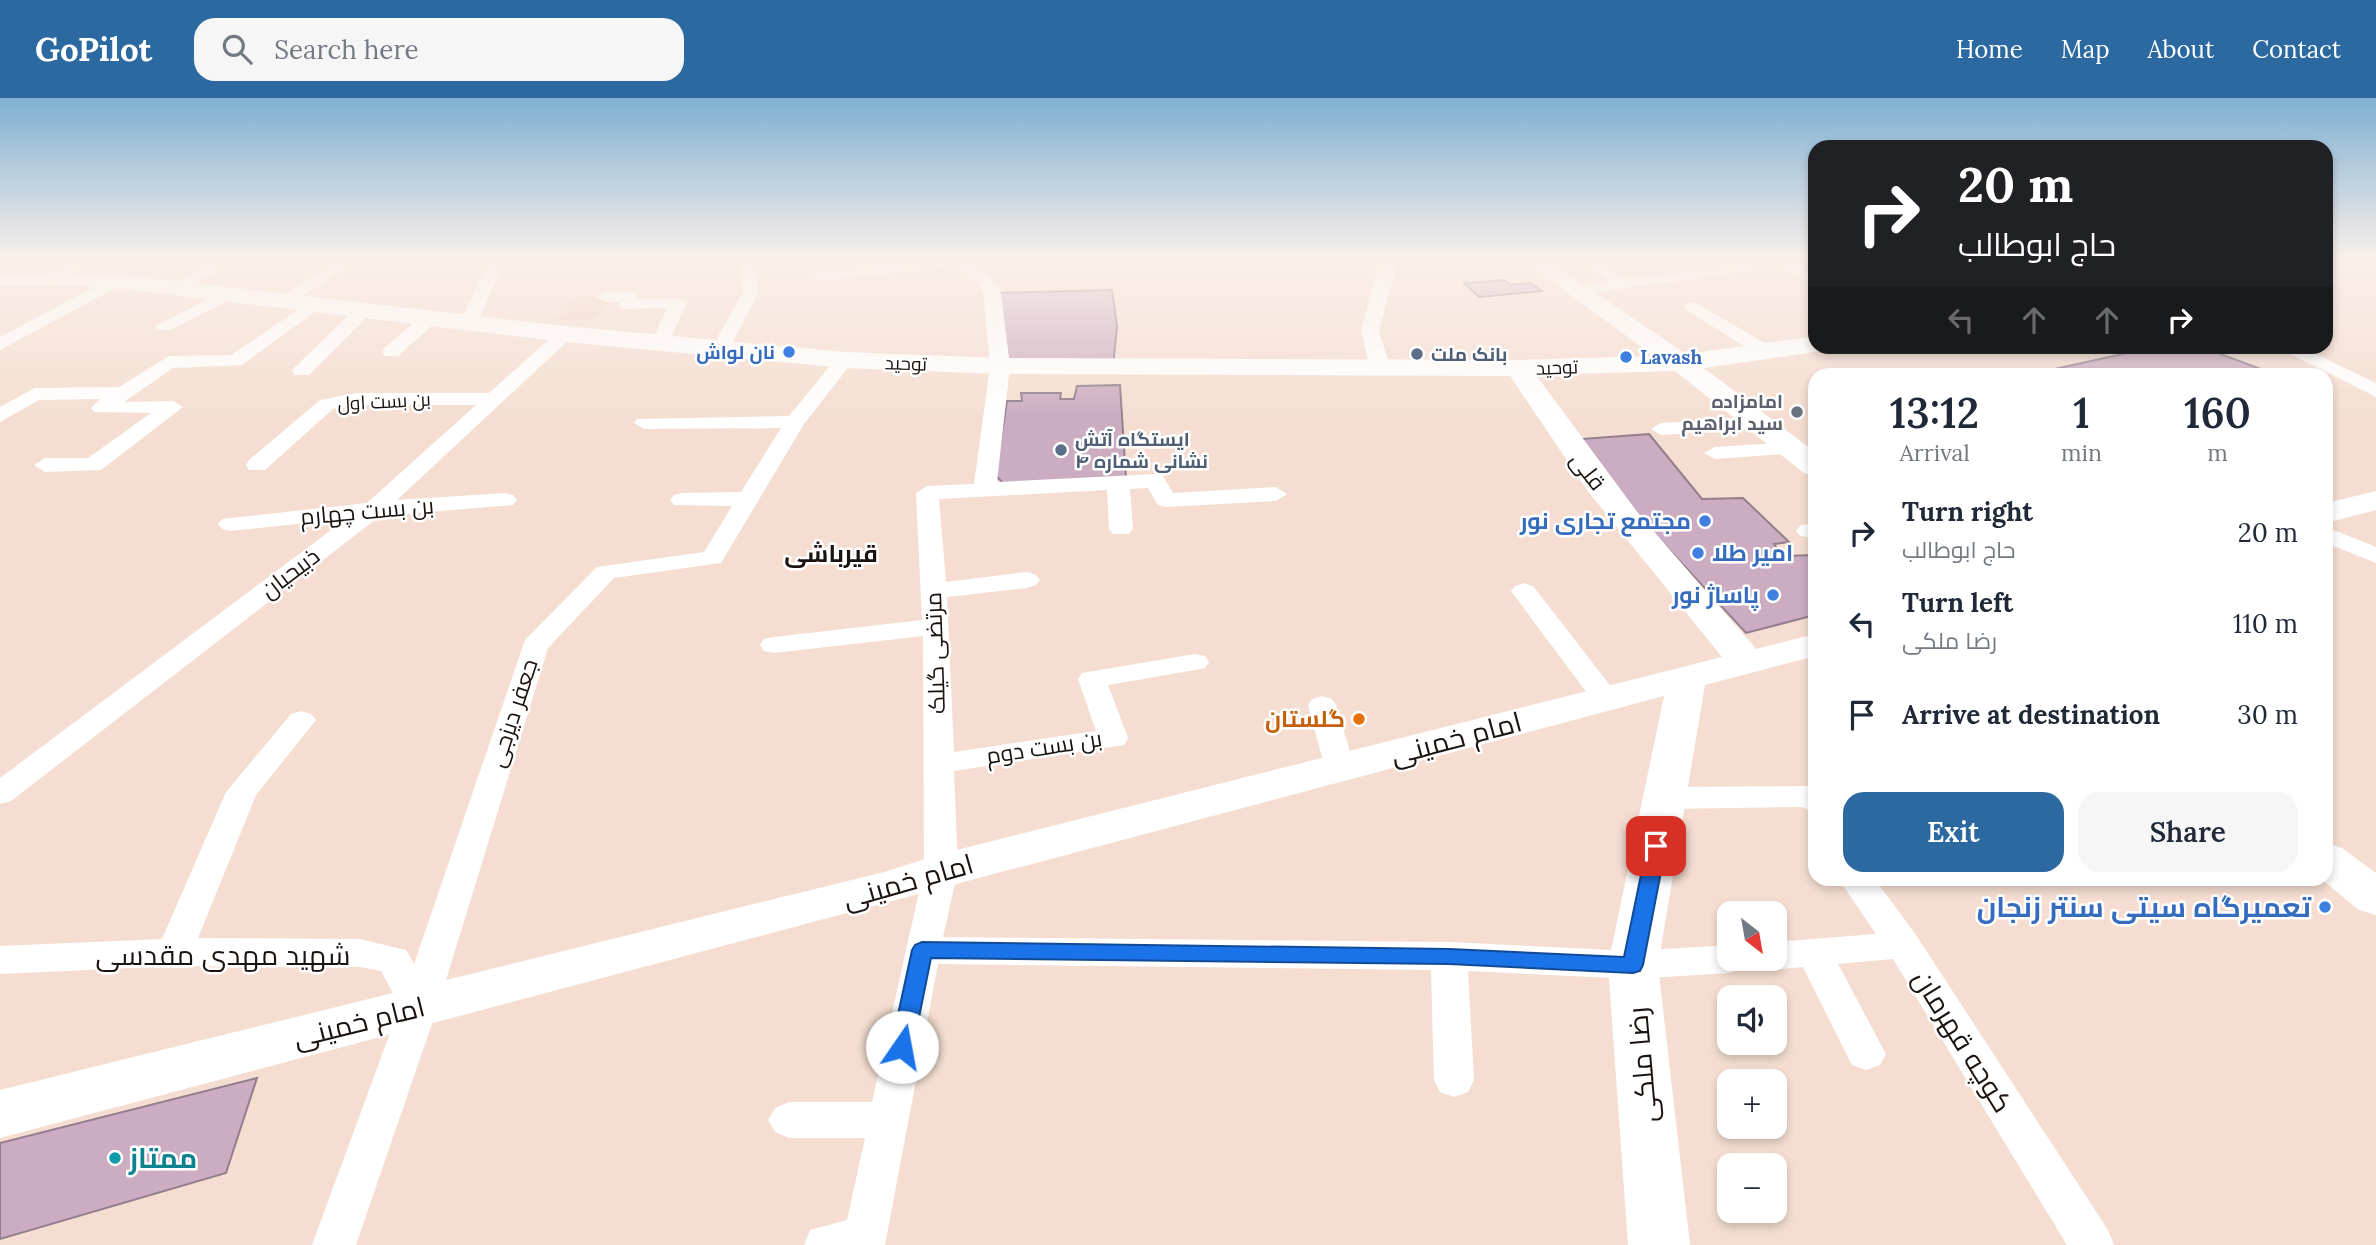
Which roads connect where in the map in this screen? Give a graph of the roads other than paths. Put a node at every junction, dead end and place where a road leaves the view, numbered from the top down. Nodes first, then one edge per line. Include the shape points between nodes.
1 (57, 313) edge
2 (191, 313) edge
3 (302, 313) edge
4 (361, 313) edge
5 (385, 313) edge
6 (474, 313) edge
7 (674, 313) edge
8 (740, 313) edge
9 (994, 313) edge
10 (1375, 313) edge
11 (1609, 313) edge
12 (1703, 313) edge
13 (429, 318) junction
14 (469, 323) junction
15 (164, 326) dead end
16 (565, 334) junction
17 (0, 344) edge
18 (659, 344) junction
19 (1808, 345) edge
20 (720, 349) junction
21 (1765, 351) junction
22 (391, 352) dead end
23 (2300, 354) edge
24 (845, 360) junction
25 (1681, 363) junction
26 (1000, 366) junction
27 (1380, 367) junction
28 (1518, 368) junction
29 (2328, 368) edge
30 (2333, 370) edge
31 (302, 371) dead end
32 (2376, 391) edge
33 (123, 393) junction
34 (493, 399) junction
35 (0, 416) edge
36 (795, 422) junction
37 (643, 423) dead end
38 (1759, 424) junction
39 (1661, 429) dead end
40 (1790, 448) junction
41 (1715, 453) dead end
42 (1808, 462) edge
43 (45, 465) dead end
44 (257, 465) dead end
45 (1118, 483) junction
46 (985, 490) junction
47 (1276, 494) dead end
48 (748, 499) junction
49 (505, 500) dead end
50 (682, 500) dead end
51 (2376, 500) edge
52 (374, 509) junction
53 (2333, 511) edge
54 (230, 524) dead end
55 (1121, 529) dead end
56 (2333, 537) edge
57 (2376, 556) edge
58 (1027, 580) dead end
59 (933, 591) junction
60 (1524, 591) dead end
61 (936, 626) junction
62 (775, 645) dead end
63 (1808, 652) edge
64 (1195, 662) dead end
65 (1748, 663) junction
66 (1687, 679) junction
67 (1606, 699) junction
68 (1322, 705) dead end
69 (301, 720) dead end
70 (937, 764) junction
71 (1340, 768) junction
72 (0, 794) edge
73 (1808, 796) edge
74 (1666, 798) junction
75 (2333, 864) edge
76 (940, 870) junction
77 (1861, 886) edge
78 (2376, 898) edge
79 (1903, 945) junction
80 (922, 950) junction
81 (174, 952) junction
82 (1814, 953) junction
83 (1787, 955) edge
84 (1449, 956) junction
85 (0, 960) edge
86 (1717, 960) edge
87 (1633, 965) junction
88 (419, 1006) junction
89 (1866, 1054) dead end
90 (1454, 1080) dead end
91 (0, 1114) edge
92 (887, 1119) junction
93 (789, 1120) dead end
94 (334, 1245) edge
95 (826, 1245) edge
96 (1659, 1245) edge
97 (2092, 1245) edge

1 - 17 street
2 - 15 street
3 - 33 street via 235,361 169,362
4 - 31 street
5 - 13 main road, توحید
6 - 14 street
7 - 18 street
8 - 20 street
9 - 26 street
10 - 27 street via 1370,331
11 - 25 main road
12 - 21 street
13 - 14 main road, توحید
13 - 22 street
14 - 16 main road, توحید
16 - 18 main road, توحید
16 - 34 street, ذبیحیان
18 - 20 main road, توحید
19 - 21 main road, توحید
20 - 24 main road, توحید
21 - 25 main road, توحید
23 - 29 street
24 - 26 main road, توحید
24 - 36 street, جعفر دیزجی
25 - 28 main road, توحید
25 - 38 main road
26 - 27 main road, توحید
26 - 46 street
27 - 28 main road, توحید
28 - 65 main road, قلی via 1575,455
30 - 32 street
33 - 35 street via 35,394
33 - 43 street via 102,408 173,407 93,465
34 - 44 street, بن بست اول via 356,399 327,404
34 - 52 street, ذبیحیان
36 - 37 street
36 - 48 street, جعفر دیزجی
38 - 39 street
38 - 40 main road
40 - 41 street
40 - 42 main road
45 - 46 street
45 - 47 street via 1155,481 1166,500
45 - 55 street
46 - 59 street, مرتضی گیلک via 927,493
48 - 50 street
48 - 88 street, جعفر دیزجی via 712,558 606,572 535,646
49 - 52 street, بن بست چهارم
51 - 53 main road
52 - 54 street, بن بست چهارم
52 - 72 street, ذبیحیان
56 - 57 street
58 - 59 street
59 - 61 street, مرتضی گیلک
60 - 67 street
61 - 62 street
61 - 70 street, مرتضی گیلک
63 - 65 main road, امام خمینی
64 - 70 street, بن بست دوم via 1092,680 1113,738
65 - 66 main road, امام خمینی
66 - 67 main road, امام خمینی
66 - 74 main road, رضا ملکی
67 - 71 main road, امام خمینی
68 - 71 street
69 - 81 street via 242,792
70 - 76 street, مرتضی گیلک
71 - 76 main road, امام خمینی
73 - 74 street
74 - 87 main road, رضا ملکی
75 - 78 main road
76 - 80 street, مرتضی گیلک
76 - 88 main road, امام خمینی via 890,887
77 - 79 street
79 - 82 street, کوچه قهرمان
79 - 97 street, کوچه قهرمان
80 - 84 street
80 - 92 street
81 - 85 street, شهید مهدی مقدسی
81 - 88 street, شهید مهدی مقدسی via 360,953 393,960
82 - 83 street, کوچه قهرمان
82 - 89 street
84 - 87 street
84 - 90 street
86 - 87 street
87 - 96 main road, رضا ملکی
88 - 91 main road, امام خمینی
88 - 94 street
92 - 93 street
92 - 95 street via 866,1237

